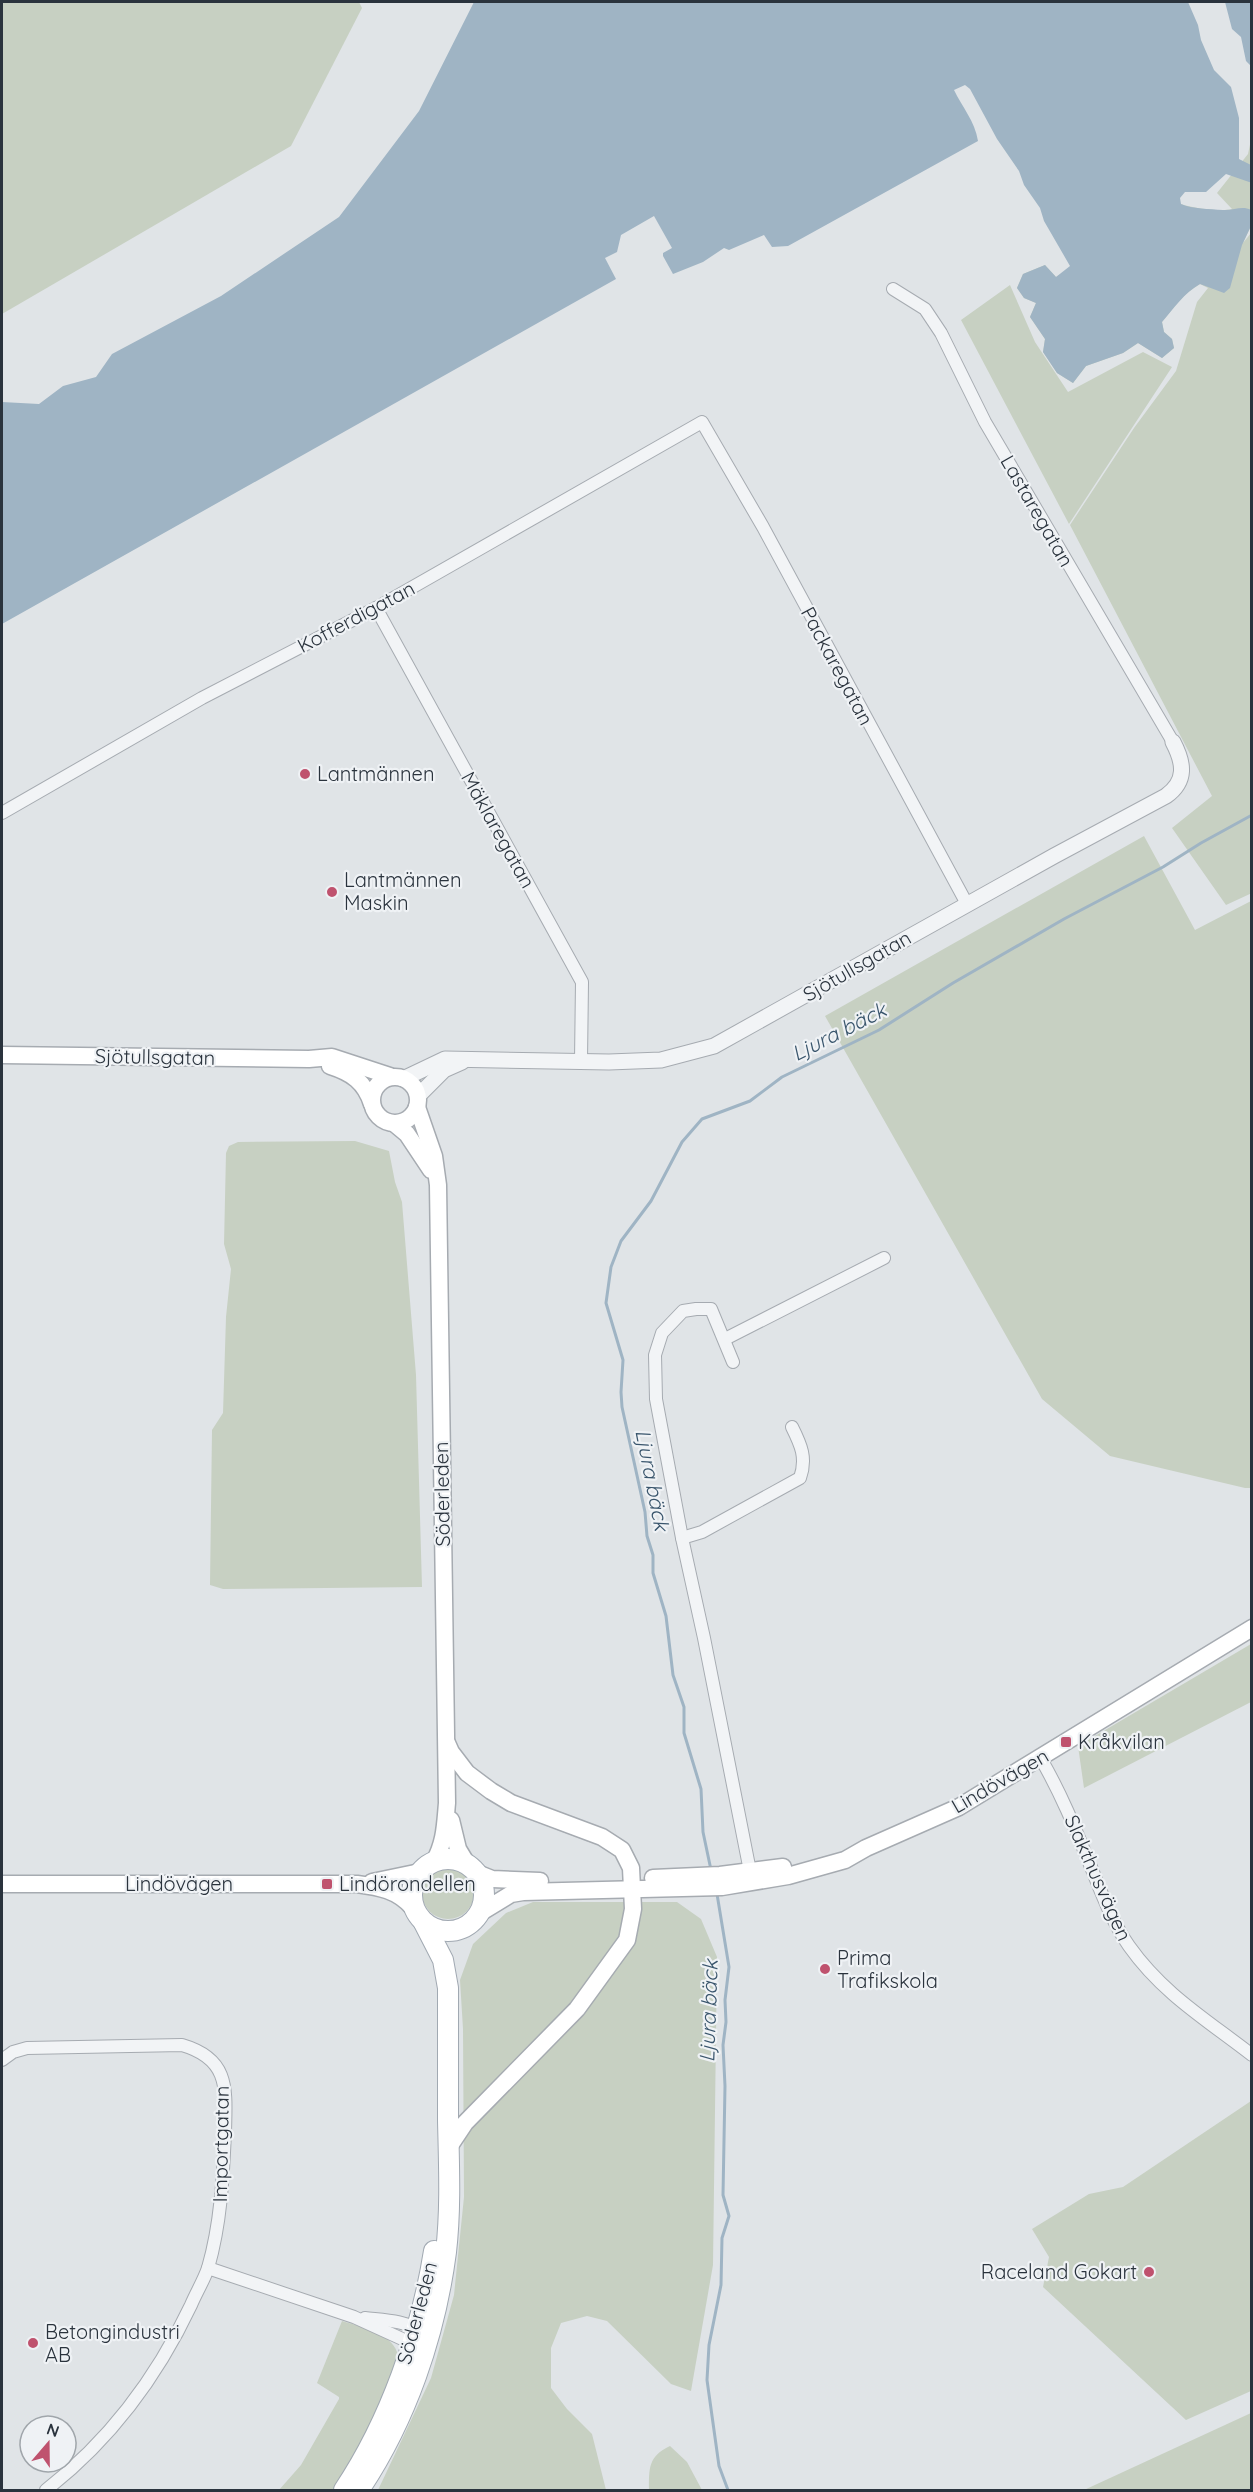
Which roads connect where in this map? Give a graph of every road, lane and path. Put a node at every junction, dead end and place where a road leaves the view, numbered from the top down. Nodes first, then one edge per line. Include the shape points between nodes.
1 (893, 289) dead end
2 (706, 428) joint
3 (376, 608) junction
4 (1173, 742) joint
5 (2, 813) edge
6 (967, 904) junction
7 (2, 1055) edge
8 (309, 1059) junction
9 (465, 1061) junction
10 (580, 1061) junction
11 (397, 1078) junction
12 (418, 1101) junction
13 (372, 1104) junction
14 (395, 1124) junction
15 (438, 1185) junction
16 (884, 1258) dead end
17 (725, 1339) junction
18 (733, 1362) dead end
19 (792, 1427) dead end
20 (682, 1538) junction
21 (1251, 1628) edge
22 (446, 1742) junction
23 (1041, 1759) junction
24 (447, 1803) junction
25 (866, 1848) junction
26 (427, 1867) junction
27 (472, 1869) junction
28 (750, 1871) junction
29 (715, 1882) junction
30 (2, 1884) edge
31 (357, 1884) junction
32 (633, 1884) junction
33 (419, 1915) junction
34 (476, 1918) junction
35 (448, 1988) junction
36 (1251, 2055) edge
37 (2, 2060) edge
38 (448, 2123) junction
39 (449, 2147) junction
40 (208, 2268) junction
41 (418, 2337) junction
42 (46, 2490) edge
43 (344, 2490) edge
44 (359, 2490) edge

1 - 4 street, Lastaregatan via 925,309 941,333 985,422
2 - 3 street, Kofferdigatan via 702,422
2 - 6 street, Packaregatan
3 - 5 street, Kofferdigatan via 202,698
3 - 10 street, Mäklaregatan via 582,982
4 - 6 street, Sjötullsgatan via 1182,777 1177,788
6 - 10 street, Sjötullsgatan via 714,1046 662,1060
7 - 8 main road, Sjötullsgatan
8 - 11 main road, Sjötullsgatan via 332,1057
8 - 13 main road, Sjötullsgatan via 349,1072 365,1086
9 - 10 street, Sjötullsgatan
9 - 11 street, Sjötullsgatan via 445,1059
9 - 12 street, Sjötullsgatan via 444,1070
11 - 12 main road via 413,1087
11 - 13 main road via 378,1084
12 - 14 main road via 409,1119
12 - 15 main road, Söderleden
13 - 14 main road via 380,1118
14 - 15 main road, Söderleden via 420,1151
15 - 22 main road, Söderleden
16 - 17 street
17 - 18 street
17 - 20 street via 711,1309 696,1308 683,1311 662,1334 655,1355 656,1399
19 - 20 street via 803,1449 800,1478 702,1532
20 - 28 street
21 - 23 main road, Lindövägen
22 - 24 main road, Söderleden
22 - 32 main road via 466,1773 491,1791 512,1803 602,1837 622,1850 629,1860
23 - 25 main road, Lindövägen via 959,1808
23 - 36 street, Slakthusvägen via 1053,1777 1128,1945 1173,1996
24 - 26 main road, Söderleden via 442,1847
24 - 27 main road, Söderleden via 454,1838
25 - 28 main road, Lindövägen
25 - 29 main road, Lindövägen via 829,1866 752,1884
26 - 27 main road via 451,1859
26 - 31 main road, Lindövägen via 394,1879
26 - 33 main road via 414,1883 411,1895
27 - 32 main road, Lindövägen via 506,1881
27 - 34 main road via 485,1893
28 - 29 main road, Lindövägen
29 - 32 main road, Lindövägen
30 - 31 main road, Lindövägen
31 - 33 main road, Lindövägen via 392,1891
32 - 34 main road, Lindövägen via 511,1894
32 - 39 main road via 627,1940 615,1959 577,2009 465,2123
33 - 34 main road via 435,1930 448,1932 460,1930
33 - 35 main road, Söderleden via 444,1960
34 - 35 main road, Söderleden via 454,1952
35 - 38 main road, Söderleden
37 - 40 street, Importgatan via 27,2048 182,2045 199,2050 214,2061 222,2074 226,2099 220,2212
38 - 39 main road, Söderleden
38 - 41 main road, Söderleden via 433,2255
39 - 41 main road, Söderleden via 449,2210 440,2291
40 - 41 street via 354,2317 393,2322
40 - 42 street, Importgatan via 174,2341 147,2384 107,2433
41 - 43 main road, Söderleden via 358,2469
41 - 44 main road, Söderleden via 416,2375 395,2426

